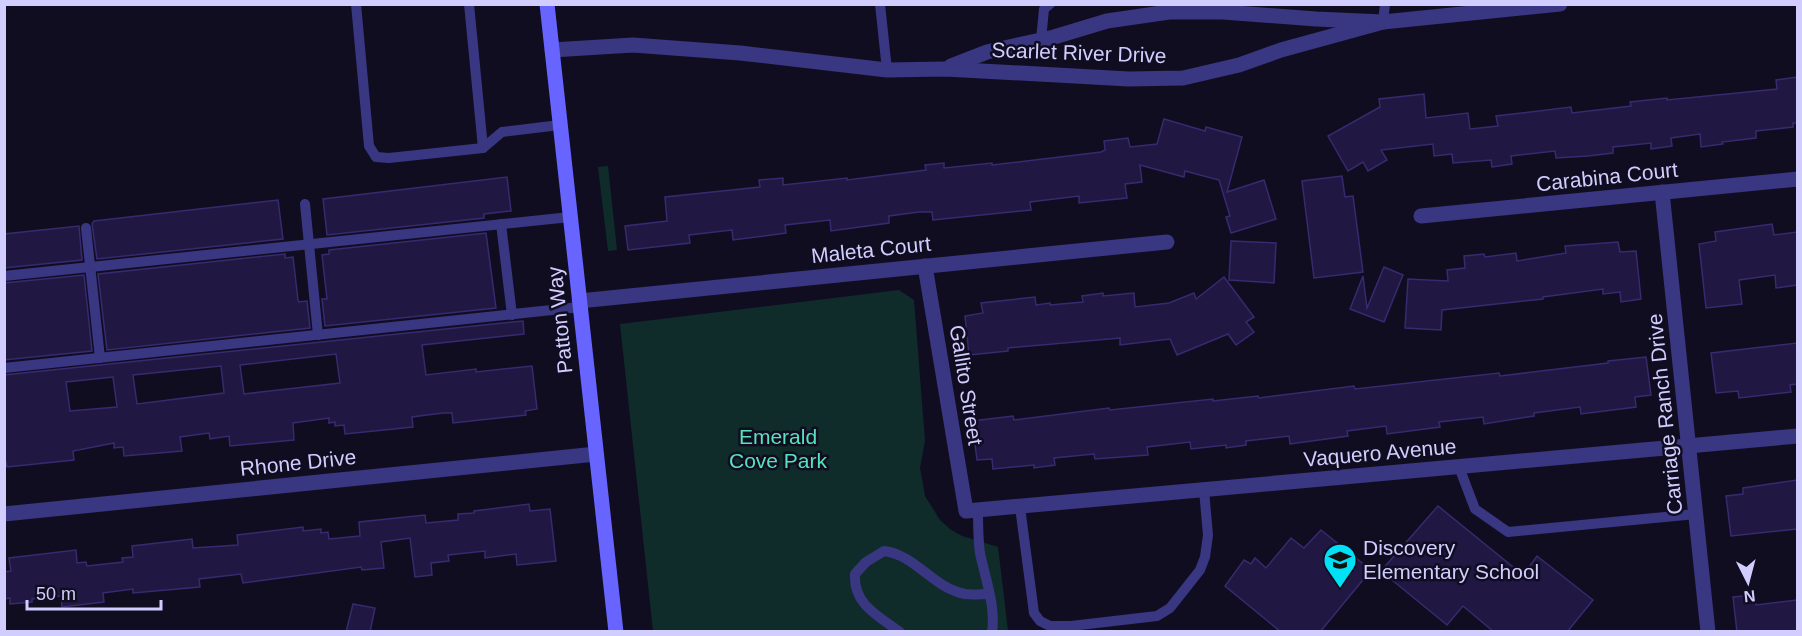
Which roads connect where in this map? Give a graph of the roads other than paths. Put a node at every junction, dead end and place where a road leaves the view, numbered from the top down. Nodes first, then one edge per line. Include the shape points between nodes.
1 (356, 4) edge
2 (469, 4) edge
3 (547, 4) edge
4 (880, 4) edge
5 (1050, 4) edge
6 (1385, 4) edge
7 (1560, 4) edge
8 (1205, 8) edge
9 (1463, 9) edge
10 (1383, 22) junction
11 (1041, 40) junction
12 (552, 50) junction
13 (945, 69) junction
14 (888, 70) junction
15 (560, 125) junction
16 (483, 148) junction
17 (1797, 178) edge
18 (1662, 192) junction
19 (305, 204) dead end
20 (1421, 216) dead end
21 (570, 217) junction
22 (501, 224) junction
23 (86, 228) dead end
24 (1167, 242) dead end
25 (309, 244) junction
26 (925, 266) junction
27 (90, 267) junction
28 (4, 276) edge
29 (580, 304) junction
30 (512, 315) junction
31 (318, 335) junction
32 (100, 358) junction
33 (4, 368) edge
34 (1797, 435) edge
35 (1689, 446) junction
36 (596, 454) junction
37 (1459, 467) junction
38 (1203, 490) junction
39 (1020, 507) junction
40 (972, 511) junction
41 (4, 514) edge
42 (1696, 514) junction
43 (989, 594) junction
44 (616, 632) edge
45 (900, 632) edge
46 (992, 632) edge
47 (1708, 632) edge

1 - 16 lane via 369,146 376,157
2 - 16 lane
3 - 12 street, Patton Way
4 - 14 lane
5 - 11 lane via 1044,9
6 - 10 lane
7 - 9 street, Scarlet River Drive
8 - 10 street, Scarlet River Drive
8 - 11 street, Scarlet River Drive via 1107,21
9 - 10 street, Scarlet River Drive
10 - 13 street, Scarlet River Drive via 1183,78 1129,80
11 - 13 street, Scarlet River Drive via 987,52
12 - 14 street, Scarlet River Drive via 633,45
12 - 15 street, Patton Way
13 - 14 street, Scarlet River Drive
15 - 16 lane via 502,132
15 - 21 street, Patton Way
17 - 18 street, Carabina Court
18 - 20 street, Carabina Court
18 - 35 street, Carriage Ranch Drive
19 - 25 lane
21 - 22 lane
21 - 29 street, Patton Way
22 - 25 lane
22 - 30 lane
23 - 27 lane
24 - 26 street, Maleta Court
25 - 27 lane
25 - 31 lane
26 - 29 street, Maleta Court
26 - 40 street, Gallito Street
27 - 28 lane
27 - 32 lane
29 - 30 lane
29 - 36 street, Patton Way
30 - 31 lane
31 - 32 lane
32 - 33 lane
34 - 35 street, Vaquero Avenue
35 - 37 street, Vaquero Avenue
35 - 42 street, Carriage Ranch Drive
36 - 41 street, Rhone Drive
36 - 44 street, Patton Way
37 - 38 street, Vaquero Avenue
37 - 42 lane via 1475,509 1508,532
38 - 39 street, Vaquero Avenue
38 - 39 lane via 1208,535 1205,557 1200,570 1170,608 1157,616 1071,626 1050,626 1034,613
39 - 40 street, Vaquero Avenue
40 - 43 lane
42 - 47 street, Carriage Ranch Drive
43 - 45 lane via 964,594 938,582 896,552 884,551 855,574 854,585 872,612
43 - 46 lane

